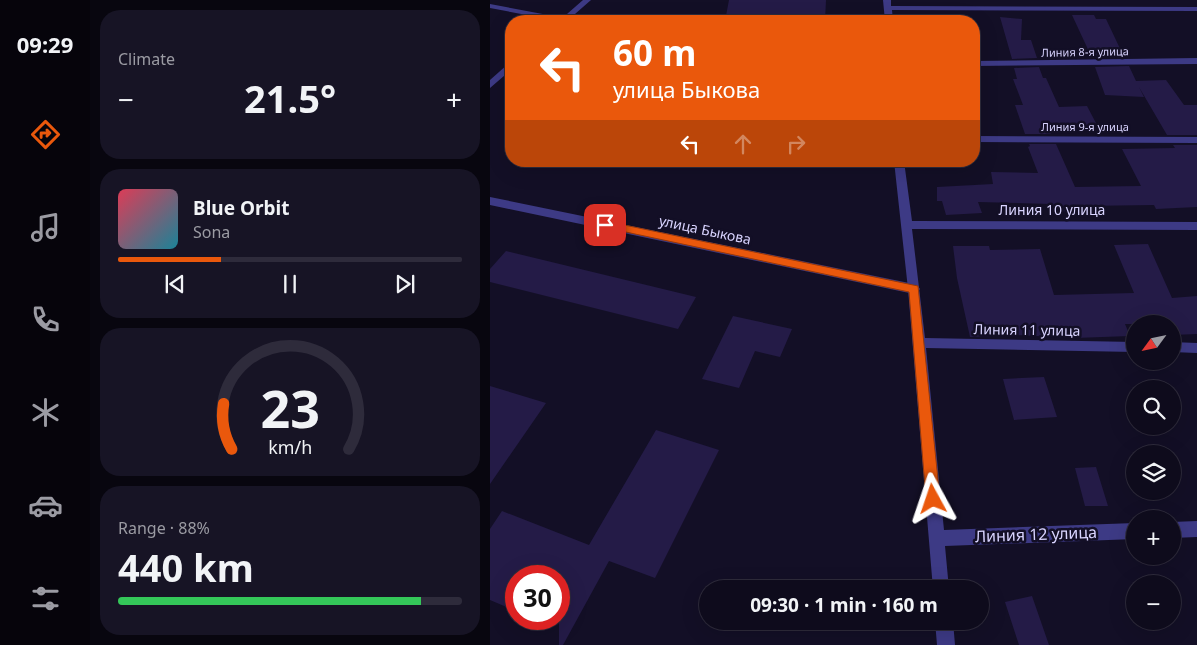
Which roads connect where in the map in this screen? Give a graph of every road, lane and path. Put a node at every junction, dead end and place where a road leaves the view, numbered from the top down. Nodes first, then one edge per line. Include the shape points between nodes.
1 (587, 0) edge
2 (887, 4) edge
3 (490, 6) edge
4 (1197, 9) edge
5 (537, 15) edge
6 (569, 15) edge
7 (1197, 61) edge
8 (980, 64) edge
9 (505, 71) edge
10 (490, 85) edge
11 (980, 139) edge
12 (1197, 140) edge
13 (900, 167) edge
14 (490, 201) edge
15 (907, 225) junction
16 (1197, 226) edge
17 (914, 289) junction
18 (919, 343) junction
19 (1126, 347) edge
20 (1181, 347) edge
21 (1197, 348) edge
22 (1197, 529) edge
23 (1181, 530) edge
24 (1126, 531) edge
25 (936, 538) junction
26 (940, 580) edge
27 (945, 630) edge
28 (946, 645) edge

1 - 6 street
2 - 4 street
3 - 5 street
7 - 8 street, Линия 8-я улица
9 - 10 street
11 - 12 street, Линия 9-я улица
13 - 15 street
14 - 17 street, улица Быкова
15 - 16 street, Линия 10 улица
15 - 17 street
17 - 18 street
18 - 19 street, Линия 11 улица
18 - 25 street
20 - 21 street
22 - 23 street
24 - 25 street, Линия 12 улица
25 - 26 street
27 - 28 street

